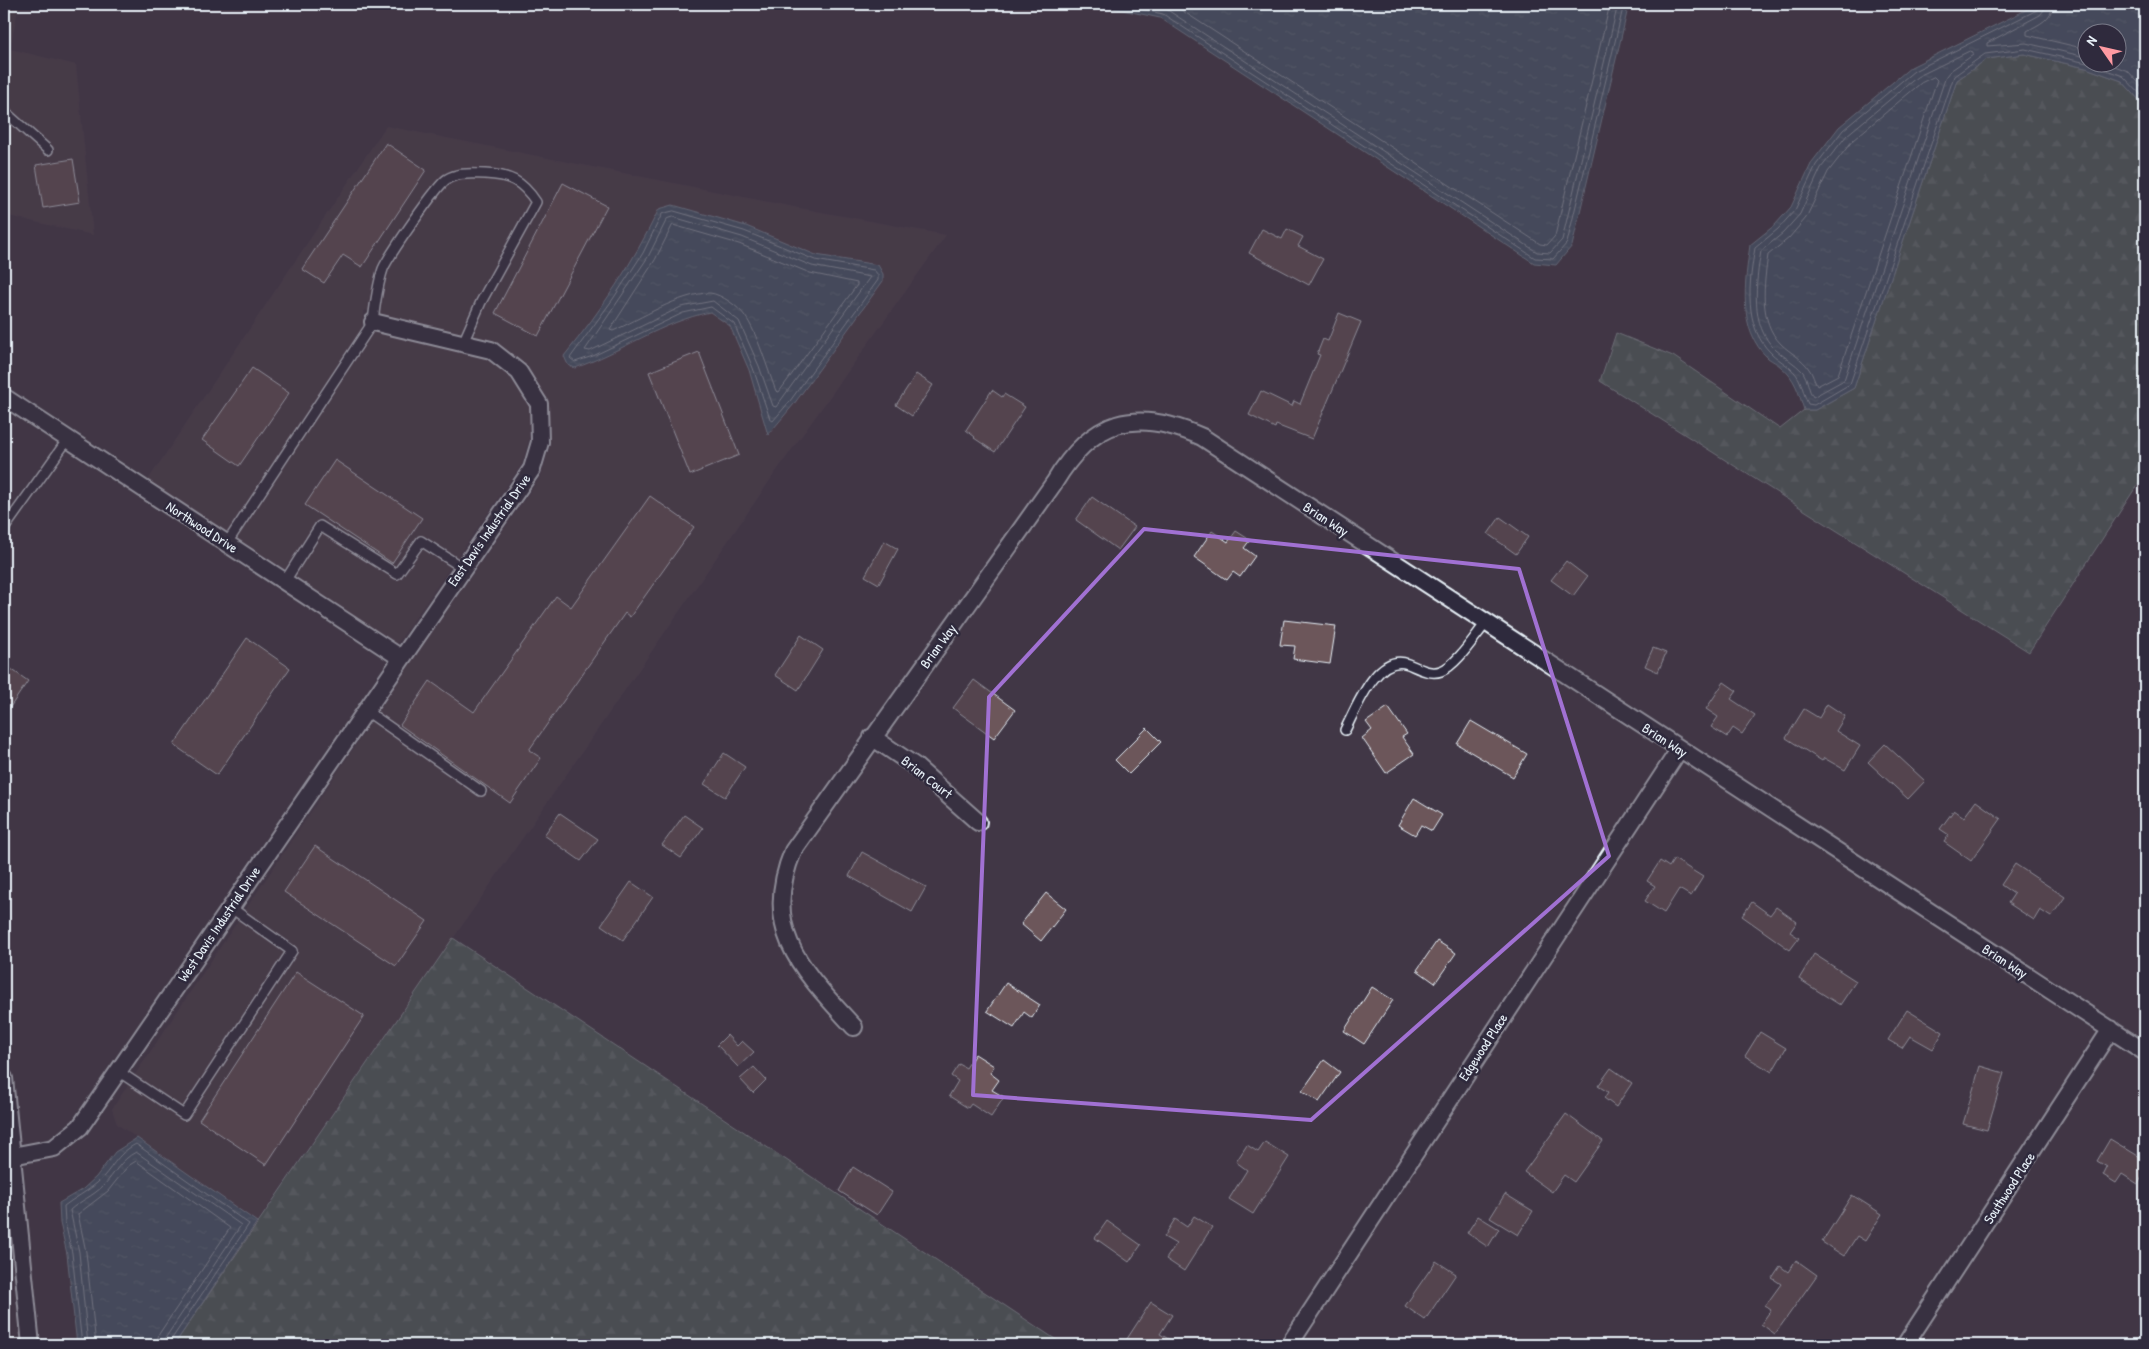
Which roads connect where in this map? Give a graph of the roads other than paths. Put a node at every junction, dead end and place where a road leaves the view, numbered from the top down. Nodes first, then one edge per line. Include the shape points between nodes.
1 (4, 111) edge
2 (48, 150) dead end
3 (374, 322) junction
4 (463, 343) junction
5 (4, 397) edge
6 (68, 439) junction
7 (4, 529) edge
8 (227, 544) junction
9 (463, 568) junction
10 (285, 581) junction
11 (1486, 623) junction
12 (401, 658) junction
13 (365, 710) junction
14 (1345, 730) dead end
15 (872, 737) junction
16 (1679, 750) junction
17 (481, 791) dead end
18 (978, 822) dead end
19 (230, 907) junction
20 (854, 1027) dead end
21 (2111, 1029) junction
22 (2145, 1052) edge
23 (118, 1070) junction
24 (4, 1078) edge
25 (12, 1156) junction
26 (31, 1345) edge
27 (1289, 1345) edge
28 (1905, 1345) edge

1 - 2 lane
3 - 4 street, East Davis Industrial Drive
3 - 4 lane via 377,291 384,267 436,190 448,178 464,174 502,175 525,187 536,202 481,302
3 - 8 lane
4 - 9 street, East Davis Industrial Drive via 491,350 519,372 539,404 540,442 532,469
5 - 6 street, Northwood Drive
6 - 7 lane
6 - 8 street, Northwood Drive
8 - 10 street, Northwood Drive
9 - 10 lane via 421,541 396,574 320,526
9 - 12 street, East Davis Industrial Drive
10 - 12 street, Northwood Drive
11 - 14 lane via 1440,672 1430,672 1405,662 1386,665 1373,679
11 - 15 street, Brian Way via 1202,437 1155,421 1130,420 1093,437 1065,465
11 - 16 street, Brian Way
12 - 13 street, West Davis Industrial Drive
13 - 17 lane
13 - 19 street, West Davis Industrial Drive
15 - 18 street, Brian Court via 915,766
15 - 20 street, Brian Way via 793,851 781,890 785,931 795,954 812,980
16 - 21 street, Brian Way
16 - 27 street, Edgewood Place
19 - 23 street, West Davis Industrial Drive
19 - 23 lane via 292,951 184,1115
21 - 22 street, Brian Way
21 - 28 street, Southwood Place
23 - 25 street, West Davis Industrial Drive via 80,1127 54,1148
24 - 25 street
25 - 26 street

